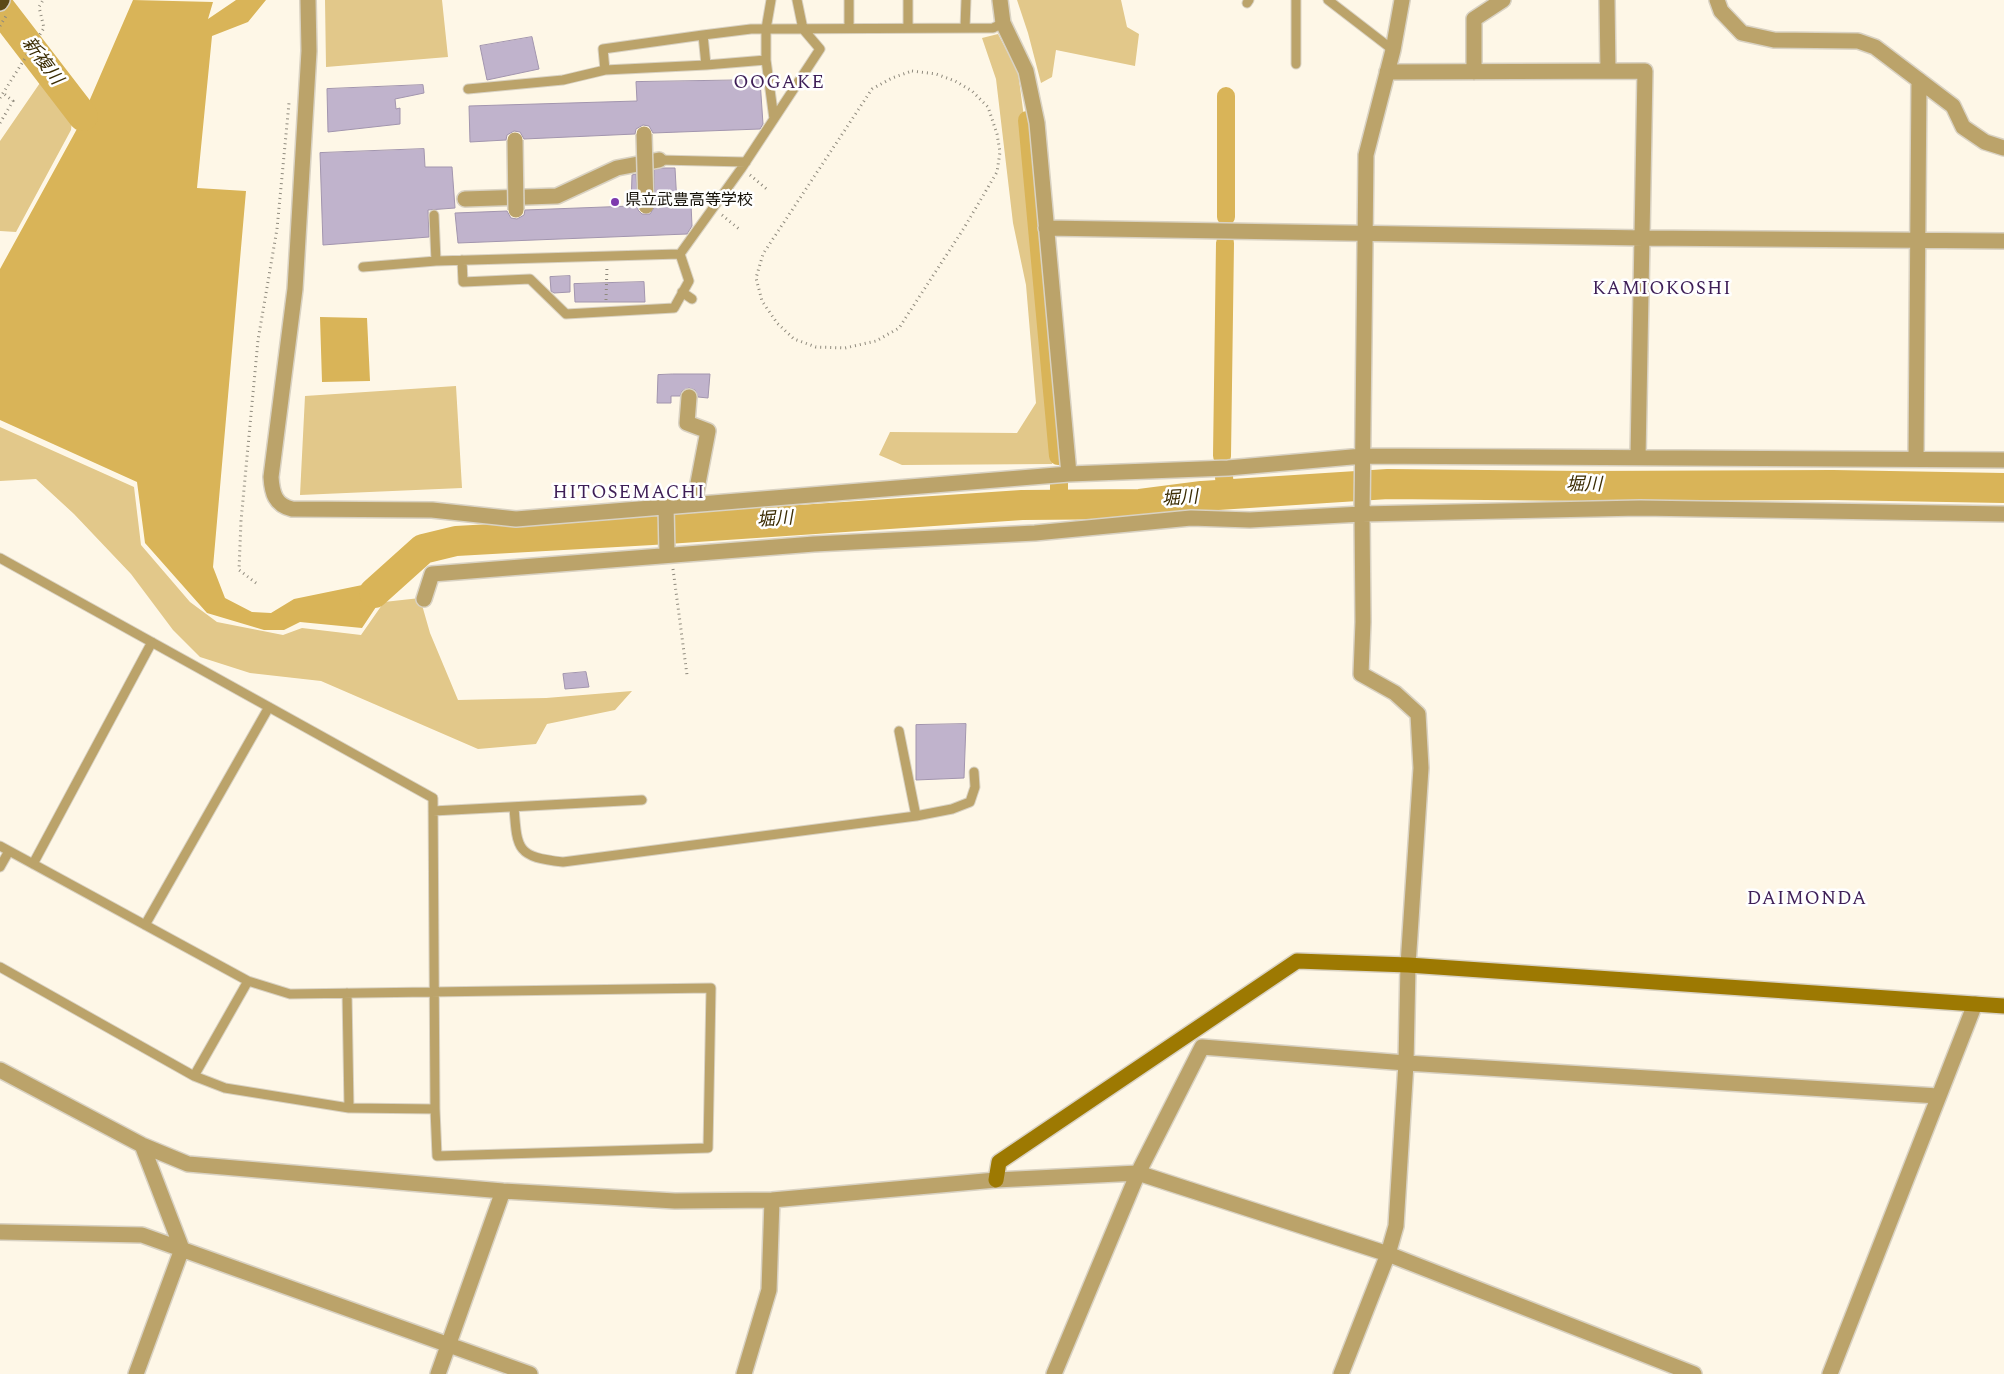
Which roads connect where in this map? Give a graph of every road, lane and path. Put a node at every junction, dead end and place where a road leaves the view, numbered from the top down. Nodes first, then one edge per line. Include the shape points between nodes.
1 (43, 0) edge
2 (308, 0) edge
3 (771, 0) edge
4 (797, 0) edge
5 (849, 0) edge
6 (908, 0) edge
7 (966, 0) edge
8 (1000, 0) edge
9 (1296, 0) edge
10 (1328, 0) edge
11 (1402, 0) edge
12 (1503, 0) edge
13 (1607, 0) edge
14 (1717, 0) edge
15 (1003, 24) junction
16 (766, 28) junction
17 (849, 28) junction
18 (908, 28) junction
19 (965, 28) junction
20 (803, 29) junction
21 (704, 34) junction
22 (1393, 50) junction
23 (766, 60) junction
24 (1296, 64) dead end
25 (706, 65) junction
26 (605, 70) junction
27 (1608, 71) junction
28 (1387, 72) junction
29 (1474, 72) junction
30 (1919, 80) junction
31 (955, 81) joint
32 (468, 89) dead end
33 (3, 94) junction
34 (0, 98) edge
35 (289, 101) dead end
36 (774, 119) junction
37 (0, 122) edge
38 (644, 134) dead end
39 (515, 140) dead end
40 (2004, 148) edge
41 (659, 160) joint
42 (743, 165) junction
43 (769, 191) dead end
44 (465, 199) dead end
45 (646, 206) dead end
46 (714, 209) junction
47 (516, 210) dead end
48 (434, 215) dead end
49 (1046, 228) junction
50 (739, 229) dead end
51 (1364, 233) junction
52 (1643, 238) junction
53 (1919, 241) junction
54 (2004, 241) edge
55 (680, 254) junction
56 (607, 256) junction
57 (462, 260) junction
58 (436, 261) junction
59 (363, 267) dead end
60 (682, 292) junction
61 (692, 299) dead end
62 (606, 311) junction
63 (689, 397) dead end
64 (1363, 456) junction
65 (1638, 457) junction
66 (1916, 459) junction
67 (2004, 460) edge
68 (1069, 474) junction
69 (694, 504) junction
70 (666, 506) junction
71 (1362, 514) junction
72 (2004, 514) edge
73 (668, 554) junction
74 (0, 558) edge
75 (256, 583) dead end
76 (424, 599) dead end
77 (152, 642) junction
78 (687, 675) dead end
79 (269, 706) junction
80 (899, 731) dead end
81 (974, 772) dead end
82 (642, 800) dead end
83 (514, 807) junction
84 (433, 811) junction
85 (916, 816) junction
86 (4, 848) edge
87 (33, 864) junction
88 (0, 867) edge
89 (146, 926) junction
90 (1408, 965) junction
91 (0, 967) edge
92 (248, 982) junction
93 (433, 991) junction
94 (347, 993) junction
95 (1975, 1004) junction
96 (2004, 1006) edge
97 (1406, 1062) junction
98 (0, 1070) edge
99 (194, 1076) junction
100 (1938, 1096) junction
101 (349, 1108) junction
102 (435, 1109) junction
103 (142, 1145) junction
104 (1138, 1173) junction
105 (996, 1180) junction
106 (503, 1191) junction
107 (772, 1200) junction
108 (0, 1232) edge
109 (182, 1249) junction
110 (1388, 1254) junction
111 (449, 1344) junction
112 (136, 1374) edge
113 (438, 1374) edge
114 (530, 1374) edge
115 (744, 1374) edge
116 (1054, 1374) edge
117 (1341, 1374) edge
118 (1694, 1374) edge
119 (1830, 1374) edge

1 - 33 path via 39,7 44,28
2 - 70 street via 310,51 295,289 271,477 272,490 279,504 292,509 432,510 516,519
3 - 16 lane
4 - 20 lane
5 - 17 lane
6 - 18 lane
7 - 19 lane
8 - 15 street
9 - 24 lane
10 - 22 lane
11 - 22 street
12 - 29 street via 1474,19
13 - 27 street
14 - 30 street via 1721,11 1742,33 1774,40 1858,41 1875,47
15 - 19 lane via 993,28
15 - 49 street via 1026,71 1037,124
16 - 20 lane
16 - 21 lane
16 - 23 lane
17 - 18 lane
17 - 20 lane
18 - 19 lane
20 - 36 lane via 820,49
21 - 25 lane
21 - 26 lane via 603,50
22 - 28 street
23 - 25 lane
23 - 36 lane
25 - 26 lane
26 - 32 lane via 563,80
27 - 29 street
27 - 52 street via 1645,71
28 - 29 street
28 - 51 street via 1366,155
30 - 40 street via 1953,106 1963,128 1985,142
30 - 53 street
31 - 31 path via 936,74 912,71 872,90 763,254 756,278 762,301 777,323 794,339 816,347 845,348 876,341 899,328 964,228 998,172 1000,152 988,108 972,91
33 - 34 path
33 - 37 path via 13,101
35 - 75 path via 277,229 258,340 241,521 239,570
36 - 42 lane
38 - 45 street, bridge
39 - 47 street, bridge
41 - 42 lane
41 - 44 street via 617,168 558,196
42 - 43 path
42 - 46 lane
46 - 50 path
46 - 55 lane
48 - 58 lane
49 - 51 street
49 - 68 street
51 - 52 street
51 - 64 street
52 - 53 street
52 - 65 street
53 - 54 street
53 - 66 street
55 - 56 lane
55 - 60 lane via 689,280
56 - 57 lane
56 - 62 path
57 - 58 lane
57 - 62 lane via 463,282 530,279 566,314
58 - 59 lane
60 - 61 lane
60 - 62 lane via 674,308
63 - 69 street via 688,423 708,431
64 - 65 street
64 - 68 street via 1228,468
64 - 71 street
65 - 66 street
66 - 67 street
68 - 69 street
69 - 70 street
70 - 73 street
71 - 72 street via 1640,508
71 - 73 street via 1250,520 1191,518 1035,533
71 - 90 street via 1361,674 1395,693 1418,714 1421,768
73 - 76 street via 432,574
73 - 78 path via 672,560
74 - 77 lane
77 - 79 lane
77 - 87 lane
79 - 84 lane via 433,798
79 - 89 lane
80 - 85 lane
81 - 85 lane via 975,787 970,802
82 - 83 lane
83 - 84 lane
83 - 85 lane via 516,838 524,851 539,859 563,862
84 - 93 lane
86 - 87 lane
86 - 88 lane
87 - 89 lane
89 - 92 lane
90 - 95 street
90 - 97 street
90 - 105 street via 1297,961 999,1162
91 - 99 lane
92 - 94 lane via 290,994
92 - 99 lane
93 - 94 lane
93 - 102 lane
93 - 102 lane via 711,988 708,1148 438,1156
94 - 101 lane
95 - 96 street
95 - 100 street
97 - 100 street
97 - 104 street via 1202,1047
97 - 110 street via 1396,1226
98 - 103 street
99 - 101 lane via 225,1088
100 - 119 street
101 - 102 lane
103 - 106 street via 188,1164
103 - 109 street
104 - 105 street
104 - 110 street
104 - 116 street
105 - 107 street
106 - 107 street via 675,1201
106 - 111 street
107 - 115 street via 769,1290
108 - 109 street via 142,1235
109 - 111 street
109 - 112 street
110 - 117 street
110 - 118 street
111 - 113 street
111 - 114 street

